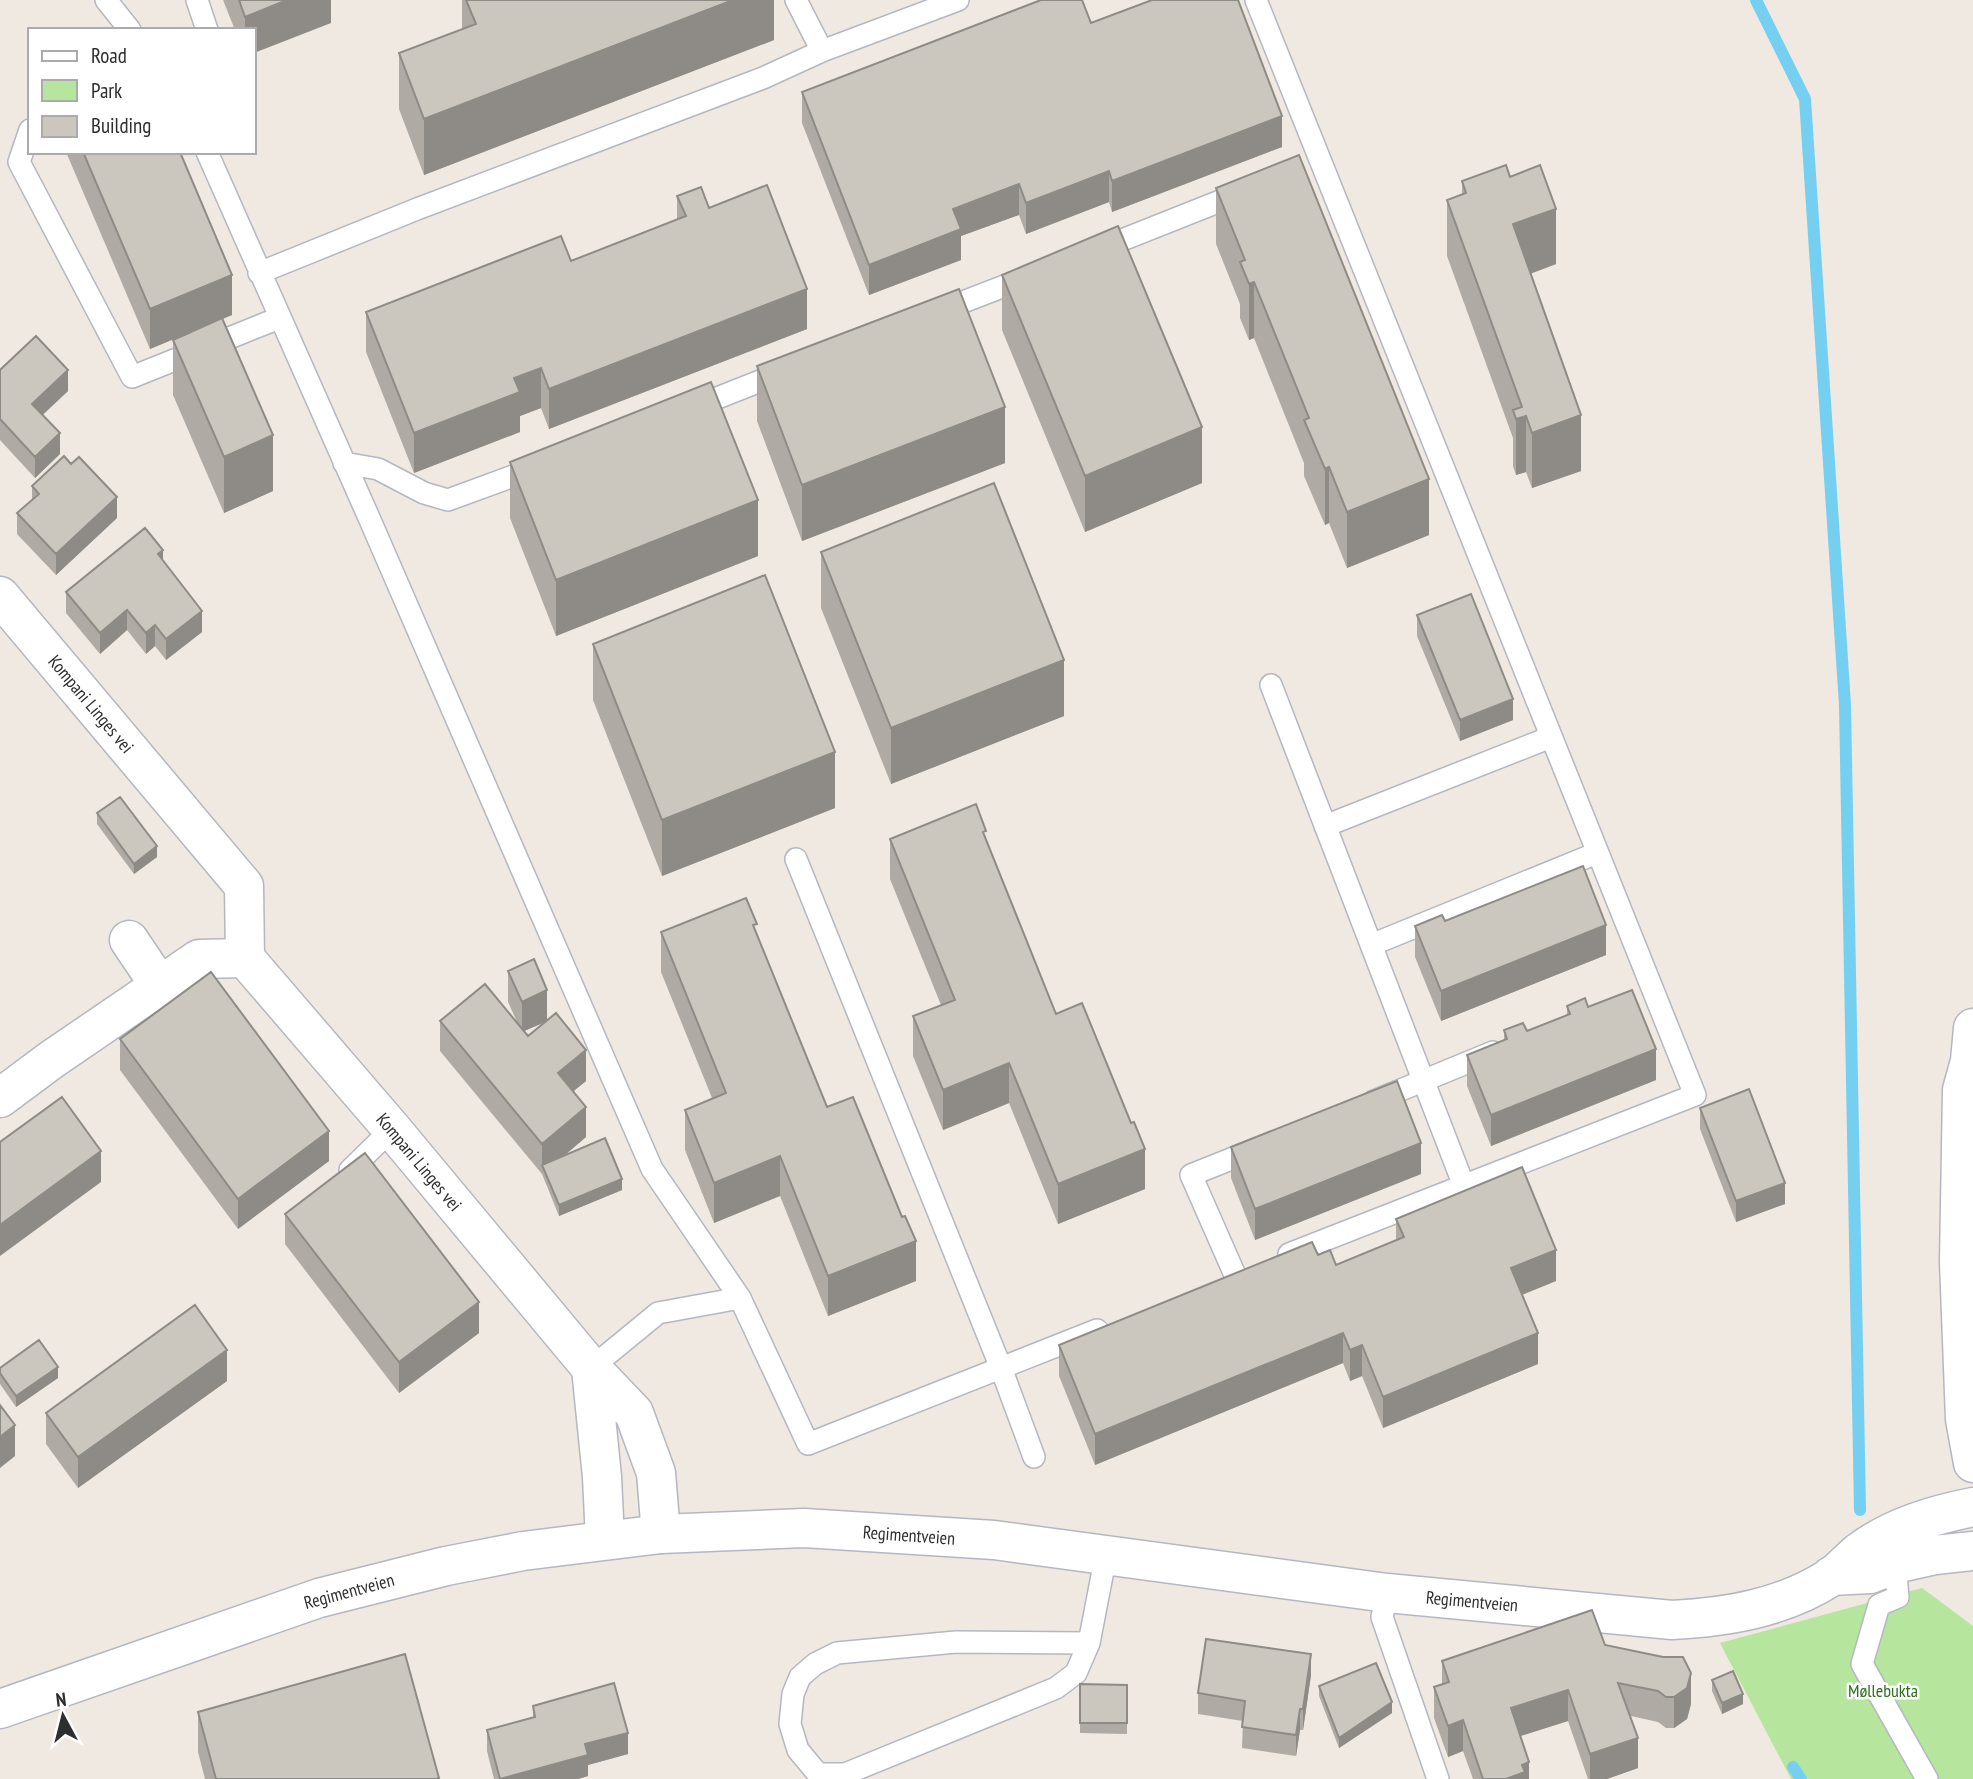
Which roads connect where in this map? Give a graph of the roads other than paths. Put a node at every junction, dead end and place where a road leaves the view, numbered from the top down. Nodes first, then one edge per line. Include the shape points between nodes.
1 (106, 0) edge
2 (197, 0) edge
3 (796, 0) edge
4 (958, 0) edge
5 (1256, 0) edge
6 (128, 28) edge
7 (206, 28) edge
8 (822, 51) junction
9 (28, 136) edge
10 (208, 154) edge
11 (1256, 187) edge
12 (1076, 258) edge
13 (1051, 268) edge
14 (259, 273) junction
15 (279, 318) junction
16 (912, 321) edge
17 (800, 365) edge
18 (677, 414) edge
19 (551, 462) edge
20 (344, 463) junction
21 (0, 596) edge
22 (1271, 685) dead end
23 (1551, 737) junction
24 (1325, 826) junction
25 (1597, 853) junction
26 (796, 859) dead end
27 (128, 940) dead end
28 (1371, 945) junction
29 (245, 958) junction
30 (160, 986) junction
31 (1512, 1045) edge
32 (1972, 1053) edge
33 (1423, 1081) junction
34 (0, 1098) edge
35 (1359, 1107) edge
36 (392, 1129) junction
37 (1281, 1139) edge
38 (350, 1170) edge
39 (1464, 1186) junction
40 (1273, 1260) edge
41 (1211, 1285) edge
42 (740, 1298) junction
43 (1112, 1324) edge
44 (591, 1368) junction
45 (1001, 1368) junction
46 (1034, 1457) dead end
47 (1973, 1463) edge
48 (1973, 1507) edge
49 (660, 1534) junction
50 (605, 1539) junction
51 (1890, 1550) junction
52 (1973, 1551) edge
53 (1106, 1555) junction
54 (1387, 1594) junction
55 (1089, 1643) junction
56 (0, 1709) edge
57 (1438, 1779) edge
58 (1927, 1779) edge

1 - 6 lane
2 - 7 lane
3 - 8 lane
4 - 8 lane
5 - 23 lane via 1314,166
8 - 14 lane
9 - 15 lane via 19,162 132,377
10 - 14 lane
11 - 12 lane
13 - 16 lane
14 - 15 lane
15 - 20 lane
17 - 18 lane
19 - 20 lane via 448,500 378,469
20 - 42 lane via 652,1169
21 - 29 main road, Kompani Linges vei via 244,886
22 - 24 lane
23 - 24 lane
23 - 25 lane
24 - 28 lane
25 - 28 lane
25 - 39 lane via 1645,990 1695,1095
26 - 45 lane
27 - 30 main road
28 - 33 lane
29 - 30 main road via 199,959
29 - 36 main road, Kompani Linges vei
30 - 34 main road
31 - 33 lane
32 - 47 main road via 1962,1090 1959,1262 1965,1419
33 - 35 lane
33 - 39 lane
36 - 38 lane
36 - 44 main road, Kompani Linges vei
37 - 41 lane via 1191,1175 1242,1273
39 - 40 lane
42 - 44 lane via 658,1313
42 - 45 lane via 808,1444
43 - 45 lane
44 - 49 main road, Kompani Linges vei via 634,1413 656,1473
44 - 50 main road
45 - 46 lane
48 - 51 main road, Regimentveien via 1927,1517
49 - 50 main road, Regimentveien
49 - 53 main road, Regimentveien via 804,1528 994,1540
50 - 56 main road, Regimentveien via 446,1566 318,1598
51 - 52 main road, Regimentveien via 1935,1555
51 - 54 main road, Regimentveien via 1870,1574 1831,1576 1752,1611 1711,1618 1672,1620
51 - 58 lane via 1898,1597 1879,1605 1861,1664
53 - 54 main road, Regimentveien
53 - 55 lane
54 - 57 lane via 1382,1617
55 - 55 lane via 1076,1673 1056,1688 845,1774 818,1774 798,1750 790,1724 793,1693 800,1677 837,1653 956,1642

